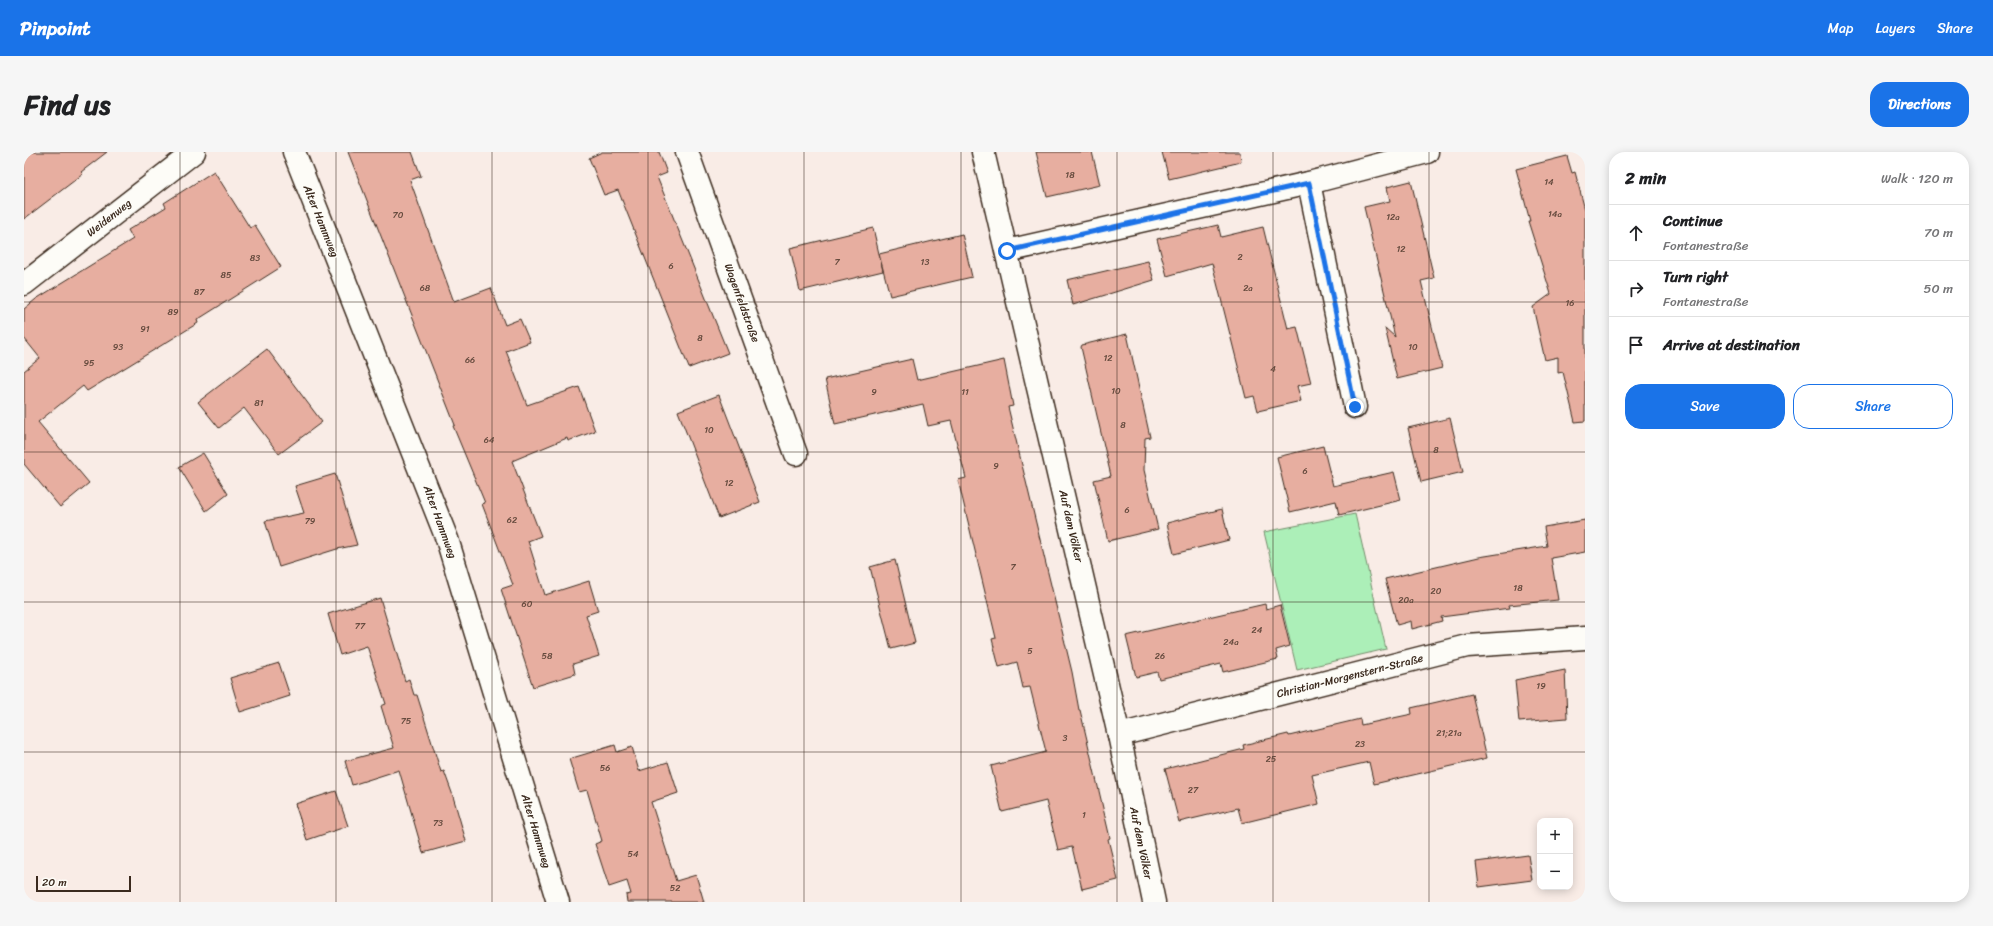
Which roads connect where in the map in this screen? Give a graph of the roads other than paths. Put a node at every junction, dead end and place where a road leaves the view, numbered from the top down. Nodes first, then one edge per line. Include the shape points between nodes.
1 (194, 152) edge
2 (294, 152) edge
3 (688, 152) edge
4 (983, 152) edge
5 (1427, 152) edge
6 (1309, 183) junction
7 (1007, 251) junction
8 (24, 284) edge
9 (1355, 407) dead end
10 (796, 454) dead end
11 (1585, 638) edge
12 (1119, 735) junction
13 (558, 902) edge
14 (1154, 902) edge

1 - 8 street, Weidenweg
2 - 13 street, Alter Hammweg via 447,539
3 - 10 street, Wagenfeldstraße
4 - 7 street, Auf dem Völker
5 - 6 street
6 - 7 street
6 - 9 street
7 - 12 street, Auf dem Völker
11 - 12 street, Christian-Morgenstern-Straße via 1467,646
12 - 14 street, Auf dem Völker

